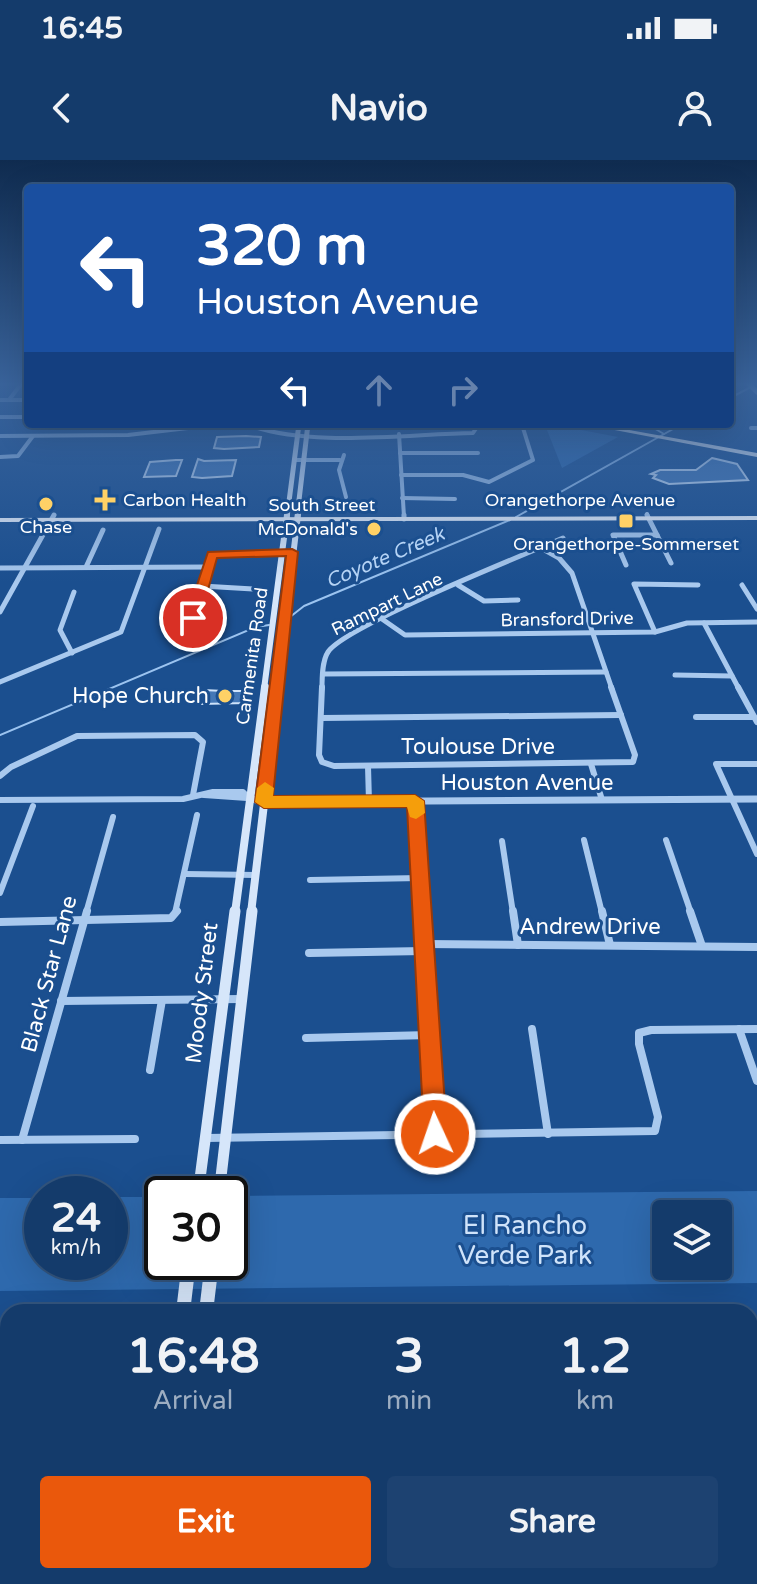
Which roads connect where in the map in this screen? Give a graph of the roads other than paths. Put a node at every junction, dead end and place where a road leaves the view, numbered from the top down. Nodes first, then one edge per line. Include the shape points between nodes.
1 (22, 450) edge
2 (296, 450) edge
3 (305, 450) edge
4 (530, 450) edge
5 (400, 453) joint
6 (478, 453) dead end
7 (0, 457) edge
8 (294, 460) junction
9 (304, 460) junction
10 (401, 475) junction
11 (346, 497) dead end
12 (402, 498) junction
13 (455, 499) dead end
14 (757, 515) edge
15 (648, 516) junction
16 (287, 517) junction
17 (296, 517) junction
18 (404, 517) junction
19 (0, 518) edge
20 (53, 518) junction
21 (159, 529) dead end
22 (103, 530) dead end
23 (657, 535) junction
24 (563, 538) dead end
25 (541, 548) junction
26 (282, 552) junction
27 (292, 552) junction
28 (671, 563) dead end
29 (626, 565) dead end
30 (86, 567) junction
31 (146, 567) junction
32 (207, 567) junction
33 (0, 568) edge
34 (24, 568) junction
35 (458, 585) junction
36 (698, 585) dead end
37 (742, 585) dead end
38 (202, 586) junction
39 (253, 589) dead end
40 (74, 592) dead end
41 (518, 600) dead end
42 (757, 609) edge
43 (0, 612) edge
44 (193, 618) dead end
45 (382, 619) junction
46 (757, 622) edge
47 (704, 623) junction
48 (655, 632) junction
49 (593, 633) junction
50 (72, 653) junction
51 (606, 672) junction
52 (324, 674) junction
53 (675, 675) dead end
54 (732, 676) junction
55 (1, 680) edge
56 (621, 715) junction
57 (696, 717) dead end
58 (322, 718) junction
59 (756, 719) edge
60 (323, 763) joint
61 (591, 764) junction
62 (757, 764) edge
63 (368, 766) junction
64 (0, 776) edge
65 (193, 795) junction
66 (249, 798) junction
67 (731, 799) junction
68 (757, 799) edge
69 (0, 800) edge
70 (602, 800) junction
71 (415, 801) junction
72 (264, 802) junction
73 (369, 802) junction
74 (33, 806) dead end
75 (197, 815) dead end
76 (113, 817) dead end
77 (584, 840) dead end
78 (666, 840) dead end
79 (502, 841) dead end
80 (757, 854) edge
81 (185, 874) junction
82 (240, 875) junction
83 (256, 875) junction
84 (420, 878) junction
85 (310, 880) dead end
86 (0, 893) edge
87 (82, 921) junction
88 (0, 922) edge
89 (518, 945) junction
90 (610, 945) junction
91 (702, 946) junction
92 (757, 947) edge
93 (424, 948) junction
94 (309, 953) dead end
95 (224, 999) junction
96 (241, 999) junction
97 (162, 1000) junction
98 (61, 1001) junction
99 (532, 1029) dead end
100 (739, 1029) junction
101 (757, 1029) edge
102 (430, 1035) junction
103 (306, 1038) dead end
104 (150, 1070) dead end
105 (757, 1081) edge
106 (435, 1134) junction
107 (548, 1134) junction
108 (206, 1138) junction
109 (226, 1138) junction
110 (135, 1139) dead end
111 (0, 1140) edge
112 (22, 1140) junction
113 (201, 1176) edge
114 (221, 1176) edge
115 (187, 1280) edge
116 (210, 1280) edge
117 (184, 1304) edge
118 (207, 1304) edge

1 - 7 street via 18,456
2 - 8 main road, Carmenita Road
3 - 9 main road, Carmenita Road
4 - 10 street via 533,460 489,482 463,475
5 - 6 street
5 - 10 street
8 - 9 street
8 - 16 main road, Carmenita Road
9 - 11 street via 341,459
9 - 17 main road, Carmenita Road
10 - 12 street
12 - 13 street
12 - 18 street
14 - 15 main road, Orangethorpe Avenue
15 - 18 main road, Orangethorpe Avenue
15 - 23 street
16 - 17 main road, South Street
16 - 20 main road, South Street
16 - 26 main road, Carmenita Road
17 - 18 main road, South Street
17 - 27 main road, Carmenita Road
19 - 20 main road, South Street
20 - 34 street
21 - 31 street
22 - 30 street
23 - 28 street
23 - 29 street via 613,535
24 - 25 street, Rampart Lane
25 - 35 street, Rampart Lane
25 - 49 street via 572,573
26 - 27 street
26 - 32 street via 212,555
26 - 66 main road, Carmenita Road
27 - 72 main road, Carmenita Road
30 - 31 street
30 - 34 street
31 - 32 street
31 - 50 street via 121,632
32 - 38 street
33 - 34 street
34 - 43 street
35 - 41 street via 484,601
35 - 45 street, Rampart Lane
36 - 48 street via 634,584
37 - 42 street
38 - 39 street
38 - 44 street
40 - 50 street via 58,630
45 - 49 street, Bransford Drive via 405,635
45 - 52 street, Rampart Lane via 336,642 328,651
46 - 47 street, Bransford Drive
47 - 48 street, Bransford Drive
47 - 54 street
48 - 49 street, Bransford Drive
49 - 51 street
50 - 55 street
51 - 52 street
51 - 56 street
52 - 58 street, Rampart Lane
53 - 54 street
54 - 59 street
56 - 58 street
56 - 61 street, Toulouse Drive via 633,762
57 - 59 street
58 - 60 street, Rampart Lane
60 - 63 street, Toulouse Drive
61 - 63 street, Toulouse Drive
61 - 70 street
62 - 67 street via 716,764
63 - 73 street
64 - 65 street via 77,736 195,735 203,742
65 - 66 street
65 - 69 street
66 - 72 street, Houston Avenue
66 - 82 main road, Moody Street
67 - 68 street, Houston Avenue
67 - 70 street, Houston Avenue
67 - 80 street
70 - 71 street, Houston Avenue
71 - 73 street, Houston Avenue
71 - 84 street
72 - 73 street, Houston Avenue
72 - 83 main road, Moody Street
74 - 86 street
75 - 81 street
76 - 87 street, Black Star Lane
77 - 90 street
78 - 91 street
79 - 89 street
81 - 82 street
81 - 87 street via 177,911 163,920
82 - 83 street
82 - 95 main road, Moody Street
83 - 96 main road, Moody Street
84 - 85 street
84 - 93 street
87 - 88 street
87 - 98 street, Black Star Lane
89 - 90 street, Andrew Drive
89 - 93 street, Andrew Drive
90 - 91 street, Andrew Drive
91 - 92 street, Andrew Drive
93 - 94 street, Andrew Drive
93 - 102 street
95 - 96 street
95 - 97 street
95 - 108 main road, Moody Street
96 - 109 main road, Moody Street
97 - 98 street
97 - 104 street
98 - 112 street, Black Star Lane
99 - 107 street
100 - 101 street
100 - 105 street
100 - 107 street via 639,1033 658,1117 655,1131
102 - 103 street
102 - 106 street
106 - 107 street
106 - 109 street
108 - 109 street
108 - 113 main road, Moody Street
109 - 114 main road, Moody Street
110 - 112 street
111 - 112 street
115 - 117 main road
116 - 118 main road

